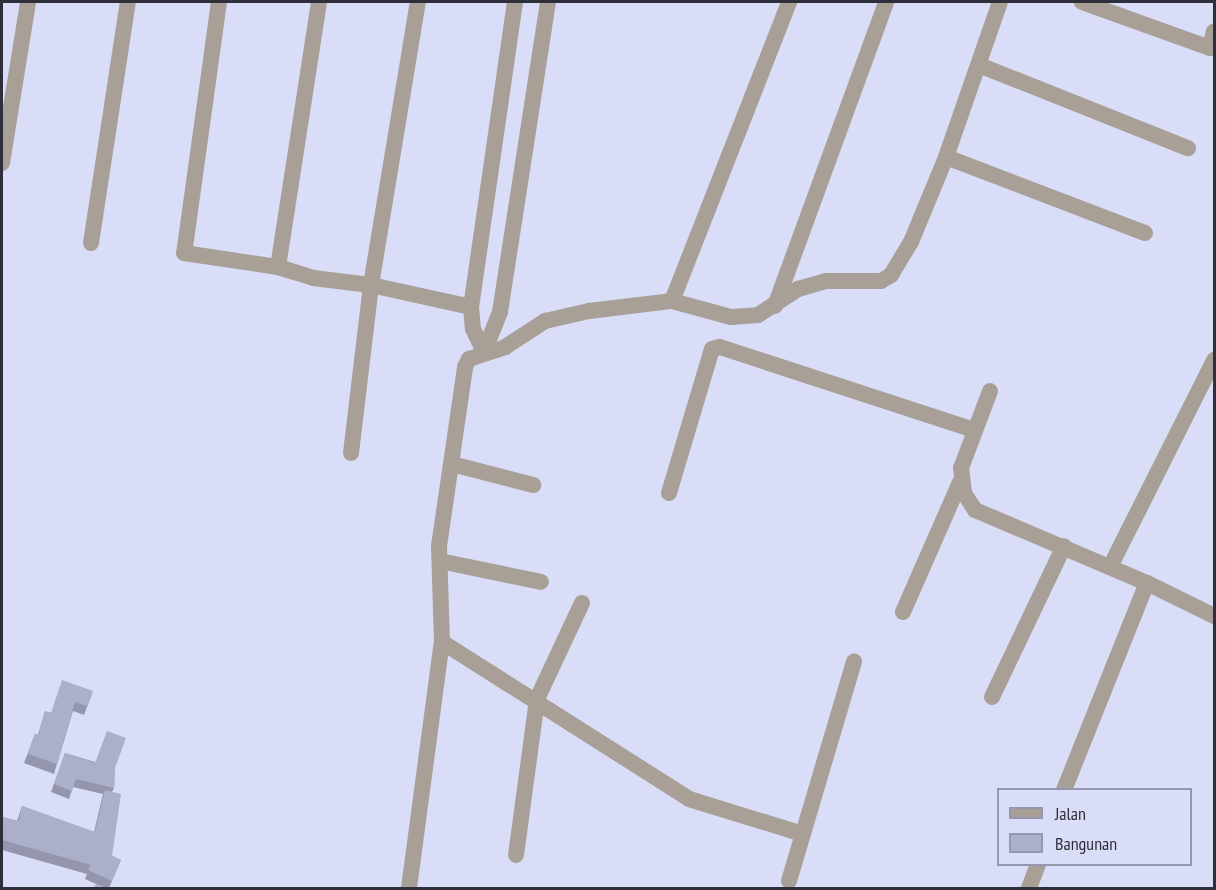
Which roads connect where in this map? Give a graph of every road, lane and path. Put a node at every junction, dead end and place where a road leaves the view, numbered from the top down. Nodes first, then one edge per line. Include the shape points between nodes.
1 (28, 2) edge
2 (128, 2) edge
3 (219, 2) edge
4 (319, 2) edge
5 (418, 2) edge
6 (514, 2) edge
7 (548, 2) edge
8 (789, 2) edge
9 (886, 2) edge
10 (1000, 2) edge
11 (1082, 2) edge
12 (1109, 6) edge
13 (1215, 31) edge
14 (979, 64) junction
15 (1188, 148) dead end
16 (946, 157) junction
17 (2, 163) edge
18 (1146, 233) dead end
19 (91, 243) dead end
20 (278, 267) junction
21 (371, 285) junction
22 (672, 301) junction
23 (775, 306) junction
24 (471, 307) junction
25 (484, 352) junction
26 (1215, 360) edge
27 (990, 391) dead end
28 (974, 430) junction
29 (351, 453) dead end
30 (452, 464) junction
31 (960, 482) junction
32 (533, 485) dead end
33 (669, 492) dead end
34 (1064, 546) junction
35 (440, 561) junction
36 (1110, 567) junction
37 (541, 582) dead end
38 (1147, 583) junction
39 (582, 603) dead end
40 (903, 612) dead end
41 (1215, 616) edge
42 (442, 642) junction
43 (854, 661) dead end
44 (992, 697) dead end
45 (537, 699) junction
46 (1064, 788) edge
47 (803, 834) junction
48 (516, 855) dead end
49 (1037, 866) edge
50 (789, 881) dead end
51 (409, 888) edge
52 (1029, 888) edge

1 - 17 street
2 - 19 street
3 - 20 street via 184,253
4 - 20 street
5 - 21 street
6 - 24 street
7 - 25 street via 500,312
8 - 22 street
9 - 23 street
10 - 14 street
11 - 12 street
12 - 13 street via 1210,48
14 - 15 street
14 - 16 street
16 - 18 street
16 - 23 street via 911,242 891,275 881,282 826,281 798,289
20 - 21 street via 313,278
21 - 24 street
21 - 29 street
22 - 23 street via 731,317 758,315
22 - 25 street via 545,321 505,347
24 - 25 street via 472,329
25 - 30 street via 469,359 465,367
26 - 36 street
27 - 28 street
28 - 31 street
28 - 33 street via 720,347 712,349
30 - 32 street
30 - 35 street
31 - 34 street via 968,503 987,518
31 - 40 street
34 - 36 street
34 - 44 street
35 - 37 street
35 - 42 street
36 - 38 street
38 - 41 street
38 - 46 street
39 - 45 street
42 - 45 street
42 - 51 street
43 - 47 street
45 - 47 street via 689,799
45 - 48 street
47 - 50 street
49 - 52 street

